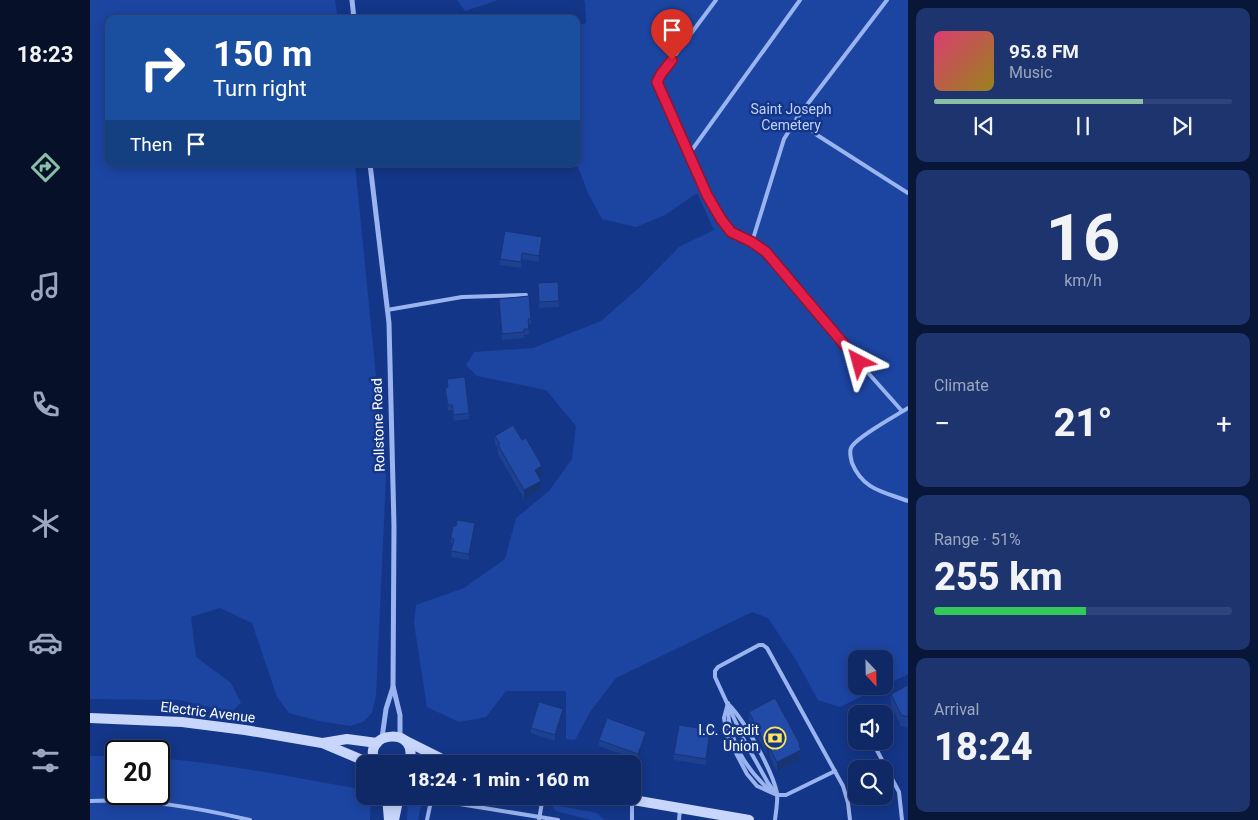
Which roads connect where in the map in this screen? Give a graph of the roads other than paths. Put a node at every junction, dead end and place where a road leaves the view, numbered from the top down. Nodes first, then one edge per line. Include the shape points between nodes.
1 (352, 0) edge
2 (716, 0) edge
3 (800, 0) edge
4 (886, 0) edge
5 (354, 15) edge
6 (797, 118) junction
7 (689, 154) junction
8 (370, 167) edge
9 (908, 193) edge
10 (752, 242) junction
11 (526, 295) edge
12 (387, 310) junction
13 (908, 408) edge
14 (902, 411) junction
15 (908, 501) edge
16 (393, 686) junction
17 (728, 703) junction
18 (90, 718) edge
19 (403, 739) junction
20 (379, 741) junction
21 (322, 743) junction
22 (877, 750) edge
23 (373, 755) edge
24 (410, 755) edge
25 (434, 755) edge
26 (356, 757) edge
27 (835, 771) junction
28 (777, 795) junction
29 (90, 801) edge
30 (641, 802) edge
31 (387, 805) edge
32 (397, 805) edge
33 (542, 805) edge
34 (632, 805) edge
35 (680, 809) junction
36 (539, 818) edge
37 (250, 820) edge
38 (389, 820) edge
39 (394, 820) edge
40 (427, 820) edge
41 (558, 820) edge
42 (632, 820) edge
43 (678, 820) edge
44 (749, 820) edge
45 (776, 820) edge
46 (850, 820) edge
47 (902, 820) edge

1 - 5 street
2 - 7 lane via 657,82
3 - 7 lane
4 - 6 lane
6 - 9 lane via 816,135
6 - 10 lane via 784,139
7 - 10 lane via 721,219 731,232
8 - 12 street, Rollstone Road
10 - 14 lane via 766,252
11 - 12 lane via 462,297
12 - 16 street, Rollstone Road via 394,526
13 - 14 lane
14 - 15 lane via 860,438 851,448 850,458 864,483
16 - 19 street, Rollstone Road
16 - 20 street, Rollstone Road
17 - 27 lane via 715,677 716,669 759,645 765,646
17 - 28 lane via 764,777
17 - 28 lane via 744,722 770,773
17 - 28 lane via 732,736 749,769
18 - 21 main road, Electric Avenue via 182,722
19 - 20 main road, Electric Avenue via 388,736
19 - 24 main road
19 - 25 main road
20 - 21 main road, Electric Avenue via 347,739
20 - 23 main road
21 - 26 main road, Electric Avenue
22 - 47 lane via 899,792
27 - 28 lane via 792,793
27 - 46 lane via 846,794
28 - 45 lane
29 - 37 lane via 158,803
30 - 35 main road
31 - 38 main road
32 - 39 main road
33 - 36 lane
34 - 42 lane
35 - 43 lane
35 - 44 main road
36 - 40 lane via 457,801 432,800
36 - 41 lane

